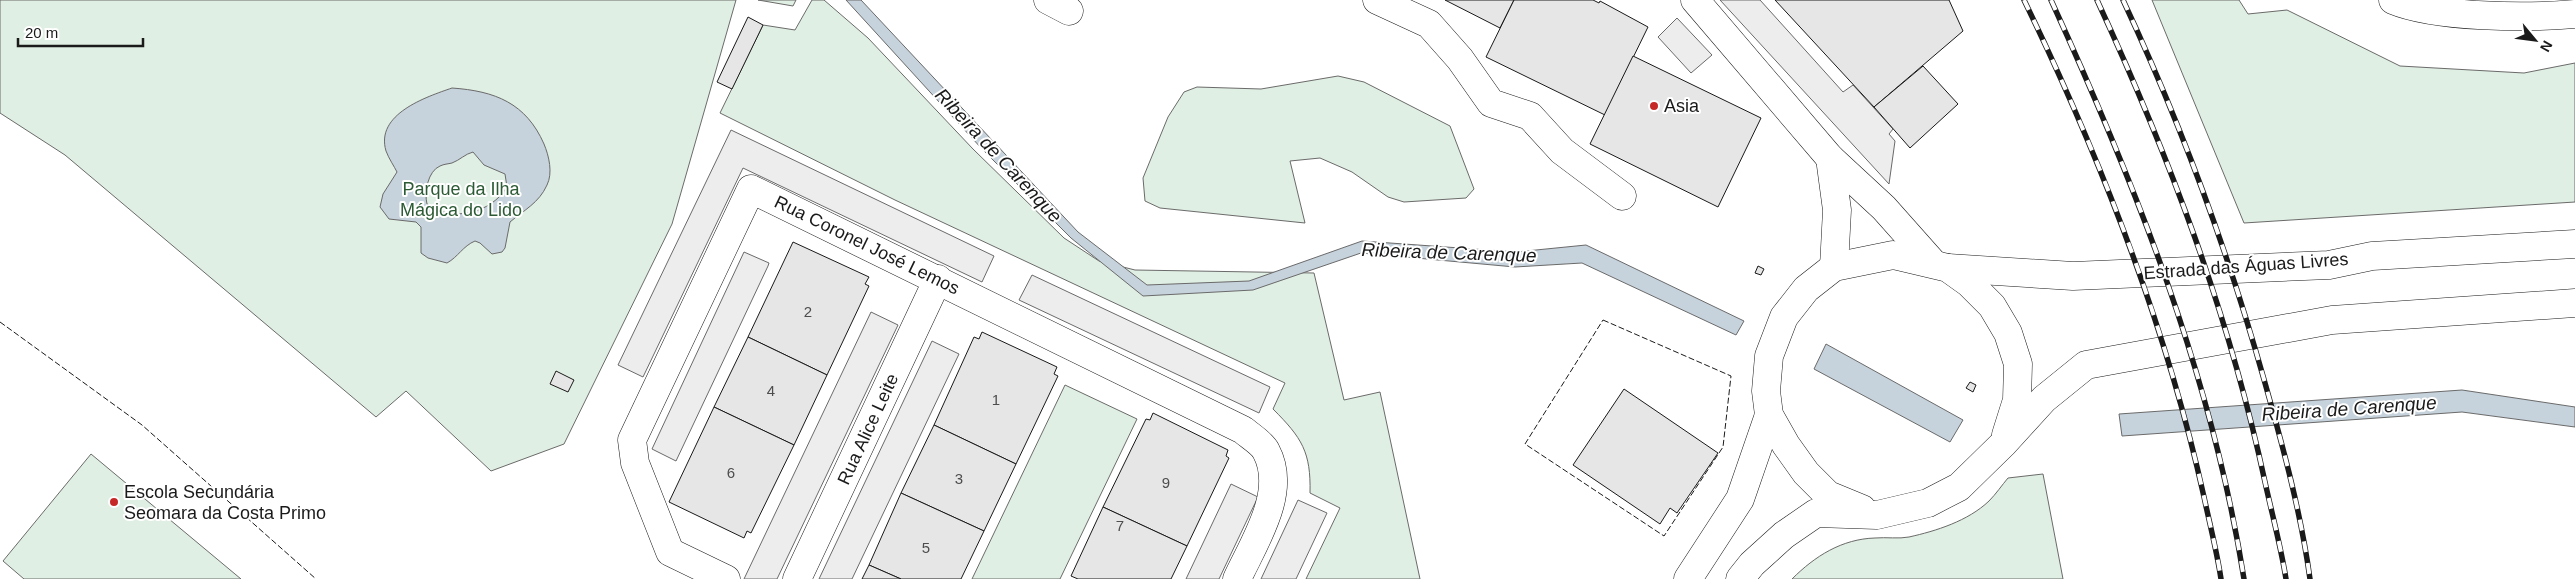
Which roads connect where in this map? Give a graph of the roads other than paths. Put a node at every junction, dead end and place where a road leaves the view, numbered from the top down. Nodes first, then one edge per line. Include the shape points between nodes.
1 (1377, 0) edge
2 (1695, 0) edge
3 (2393, 0) edge
4 (2575, 14) edge
5 (1830, 158) junction
6 (1622, 196) dead end
7 (2575, 244) edge
8 (1940, 265) junction
9 (1834, 267) junction
10 (938, 279) junction
11 (2575, 302) edge
12 (1769, 415) junction
13 (2003, 444) junction
14 (1878, 515) junction
15 (726, 579) edge
16 (797, 579) edge
17 (1237, 579) edge
18 (1688, 579) edge
19 (1740, 579) edge

1 - 6 street via 1429,24 1491,102 1530,116 1562,151
2 - 5 street
3 - 4 street via 2438,10 2496,15 2540,17
5 - 8 street
5 - 9 street via 1837,210
7 - 8 street, Estrada das Águas Livres via 2372,256 2329,264 2073,276
8 - 9 street, Estrada das Águas Livres via 1893,255
8 - 13 street via 1969,283 1992,306 2008,333 2018,364 2017,400
9 - 12 street via 1806,289 1784,317 1769,356 1766,391
10 - 15 street, Rua Coronel José Lemos via 751,189 632,440 635,464 670,552
10 - 16 street, Rua Alice Leite
10 - 17 street, Rua Coronel José Lemos via 1243,430 1266,449 1273,471 1273,494
11 - 13 street via 2332,320 2086,365 2044,398
12 - 14 street via 1806,473 1828,495
12 - 18 street via 1740,499
13 - 14 street via 1959,487 1928,503
14 - 19 street via 1816,513 1784,535

